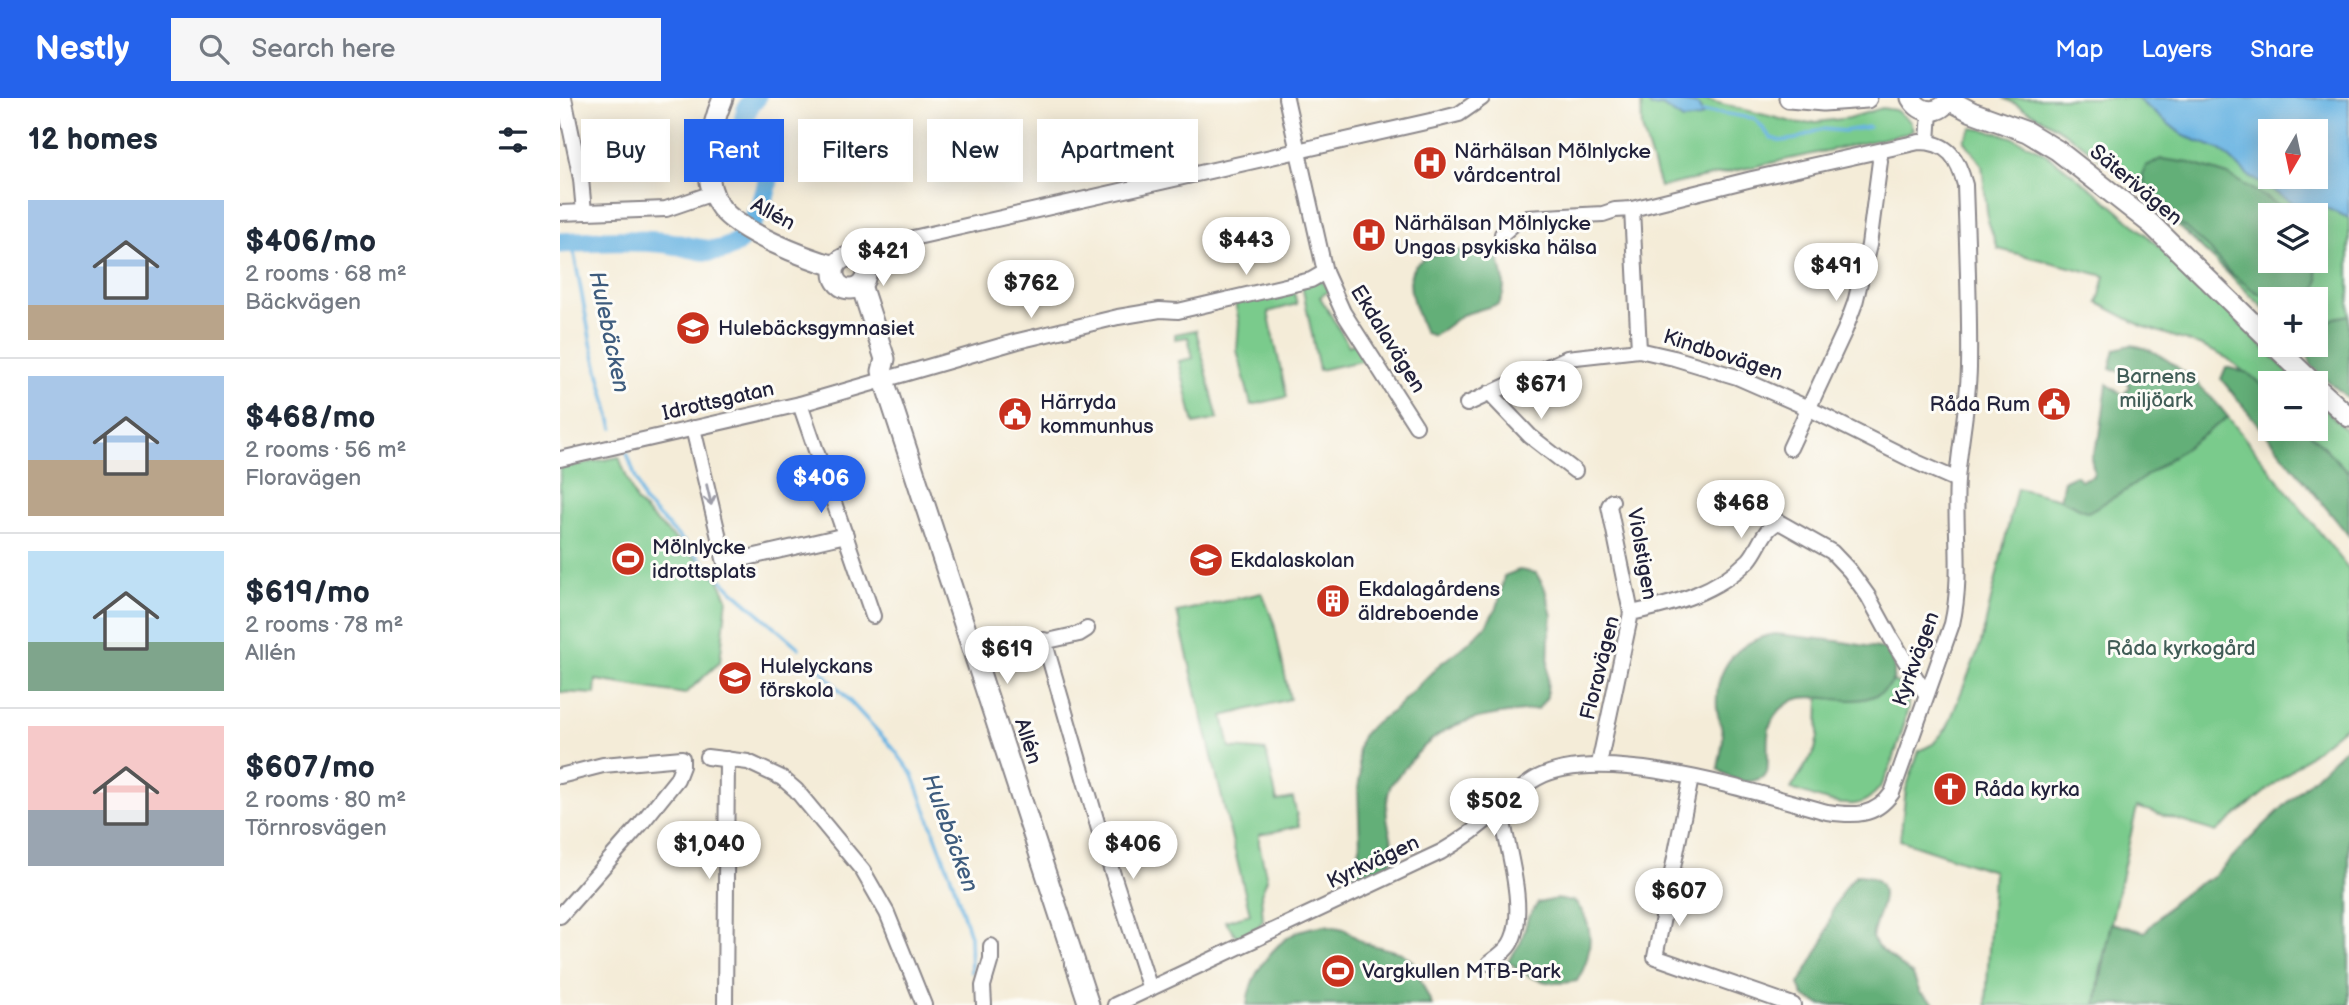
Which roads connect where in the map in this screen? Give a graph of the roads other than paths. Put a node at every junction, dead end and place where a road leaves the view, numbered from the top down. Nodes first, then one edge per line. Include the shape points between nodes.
1 (565, 98) edge
2 (723, 98) edge
3 (1286, 98) edge
4 (1482, 98) edge
5 (1789, 98) edge
6 (1867, 98) edge
7 (1896, 98) edge
8 (1949, 99) edge
9 (1919, 105) edge
10 (1928, 142) junction
11 (1298, 152) junction
12 (1878, 152) junction
13 (713, 193) junction
14 (1632, 209) junction
15 (584, 212) junction
16 (560, 213) edge
17 (1502, 234) dead end
18 (862, 262) junction
19 (835, 266) junction
20 (1325, 272) junction
21 (855, 287) junction
22 (2258, 328) edge
23 (1639, 350) junction
24 (2286, 357) edge
25 (2301, 371) edge
26 (883, 375) junction
27 (1489, 393) junction
28 (2328, 397) edge
29 (800, 404) junction
30 (1466, 404) dead end
31 (1808, 408) junction
32 (2349, 417) edge
33 (1416, 426) dead end
34 (693, 428) junction
35 (1790, 448) dead end
36 (560, 459) edge
37 (1575, 471) dead end
38 (1957, 480) junction
39 (1612, 501) dead end
40 (846, 535) junction
41 (1631, 613) junction
42 (873, 616) dead end
43 (1087, 629) dead end
44 (1044, 640) junction
45 (976, 657) junction
46 (1926, 694) junction
47 (707, 757) dead end
48 (727, 759) junction
49 (1599, 764) junction
50 (560, 776) edge
51 (1691, 778) junction
52 (1500, 808) junction
53 (560, 916) edge
54 (991, 946) dead end
55 (1489, 963) dead end
56 (1150, 989) junction
57 (725, 1005) edge
58 (924, 1005) edge
59 (984, 1005) edge
60 (1089, 1005) edge
61 (1115, 1005) edge
62 (1793, 1005) edge

1 - 15 street
2 - 13 street via 709,152
3 - 11 street, Ekdalavägen
4 - 11 street via 1459,114
5 - 6 street
7 - 9 street
8 - 9 street via 1941,108
8 - 22 street, Säterivägen via 2057,150 2151,224
9 - 10 street
10 - 12 street
10 - 38 street, Kyrkvägen via 1951,153 1965,185 1969,366
11 - 18 street via 895,242
11 - 20 street, Ekdalavägen
12 - 14 street
12 - 31 street via 1863,276 1845,331
13 - 15 street via 666,209
13 - 19 street, Allén via 721,209 737,222 768,240
14 - 17 street via 1526,218
14 - 23 street
15 - 16 street
18 - 19 street via 848,257
18 - 21 street via 866,274
19 - 21 street via 836,281
20 - 26 street, Idrottsgatan via 1311,280 1178,311 1118,317
20 - 33 street, Ekdalavägen via 1343,312
21 - 26 street, Allén via 873,362
23 - 27 street, Kindbovägen via 1567,358
23 - 31 street, Kindbovägen via 1737,377
24 - 25 street
26 - 29 street, Idrottsgatan
26 - 45 street, Allén
27 - 30 street, Kindbovägen
27 - 37 street via 1530,436
28 - 32 street
29 - 34 street, Idrottsgatan
29 - 40 street
31 - 35 street
31 - 38 street, Kindbovägen
34 - 36 street, Idrottsgatan
34 -> 40 street via 725,563
38 - 46 street, Kyrkvägen via 1957,603
39 - 41 street, Violstigen via 1609,506
40 - 42 street
41 - 46 street, Floravägen via 1706,591 1729,577 1751,557 1774,524 1783,522 1832,552 1850,571
41 - 49 street, Floravägen
43 - 44 street
44 - 45 street
44 - 56 street
45 - 60 street, Allén
46 - 51 street, Kyrkvägen via 1892,793 1866,814 1827,812
47 - 48 street
48 - 57 street
48 - 58 street via 748,762 782,778 840,841 887,913
49 - 51 street, Kyrkvägen
49 - 52 street, Kyrkvägen via 1570,766 1541,776 1522,786
50 - 53 street via 603,765 682,758 677,779
51 - 62 street via 1655,957
52 - 55 street via 1517,917 1510,944
52 - 56 street, Kyrkvägen via 1460,841 1406,870
54 - 59 street
56 - 61 street, Kyrkvägen

